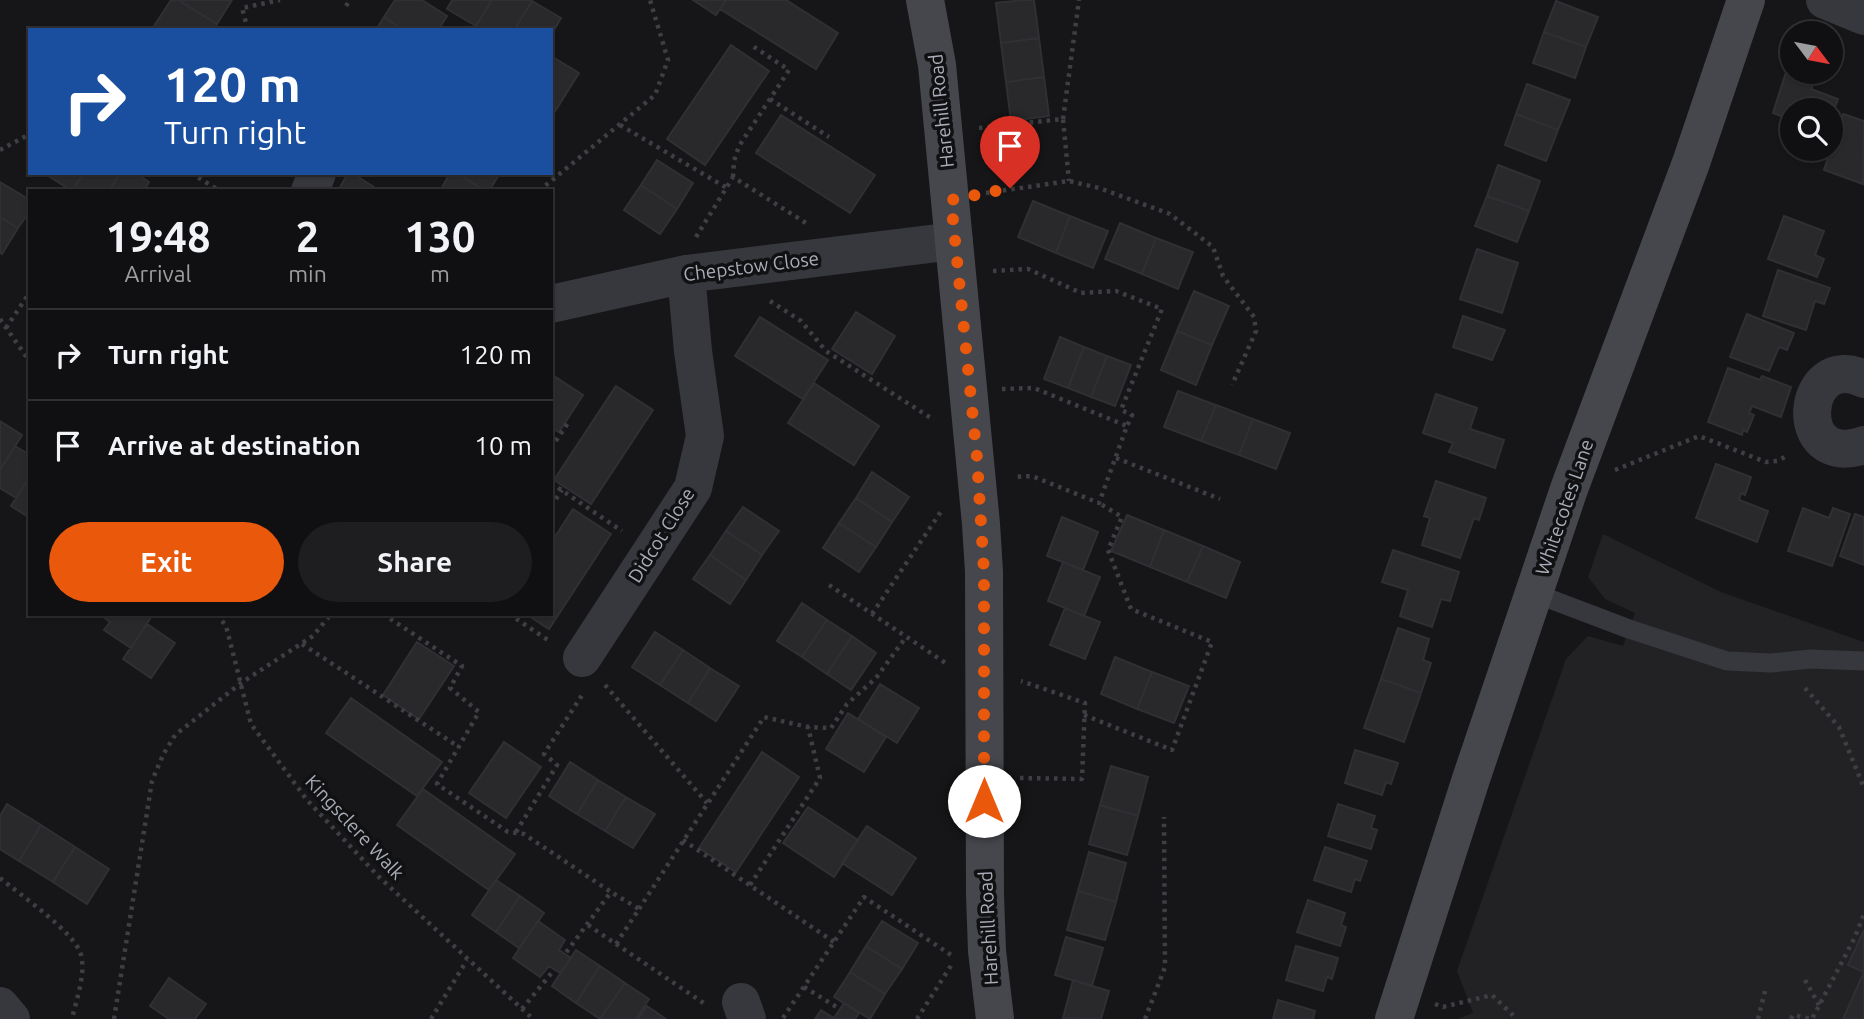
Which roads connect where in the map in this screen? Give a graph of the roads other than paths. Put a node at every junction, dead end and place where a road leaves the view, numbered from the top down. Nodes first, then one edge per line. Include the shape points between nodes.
1 (925, 0) edge
2 (1746, 0) edge
3 (1825, 0) edge
4 (1864, 16) edge
5 (956, 257) junction
6 (679, 275) junction
7 (553, 304) edge
8 (1864, 379) edge
9 (1864, 445) edge
10 (1534, 593) junction
11 (1864, 661) edge
12 (589, 666) road end
13 (0, 1006) edge
14 (1397, 1007) edge
15 (11, 1019) edge
16 (995, 1019) edge

1 - 5 street, Harehill Road via 937,65
2 - 10 street, Whitecotes Lane
3 - 4 street
5 - 6 street, Chepstow Close via 854,253
5 - 16 street, Harehill Road via 984,572 986,916
6 - 7 street, Chepstow Close
6 - 12 street, Didcot Close via 705,436 693,488
8 - 9 street via 1844,374 1830,379 1811,404 1811,420 1828,443 1853,449
10 - 11 lane via 1727,661
10 - 14 street, Whitecotes Lane
13 - 15 street

